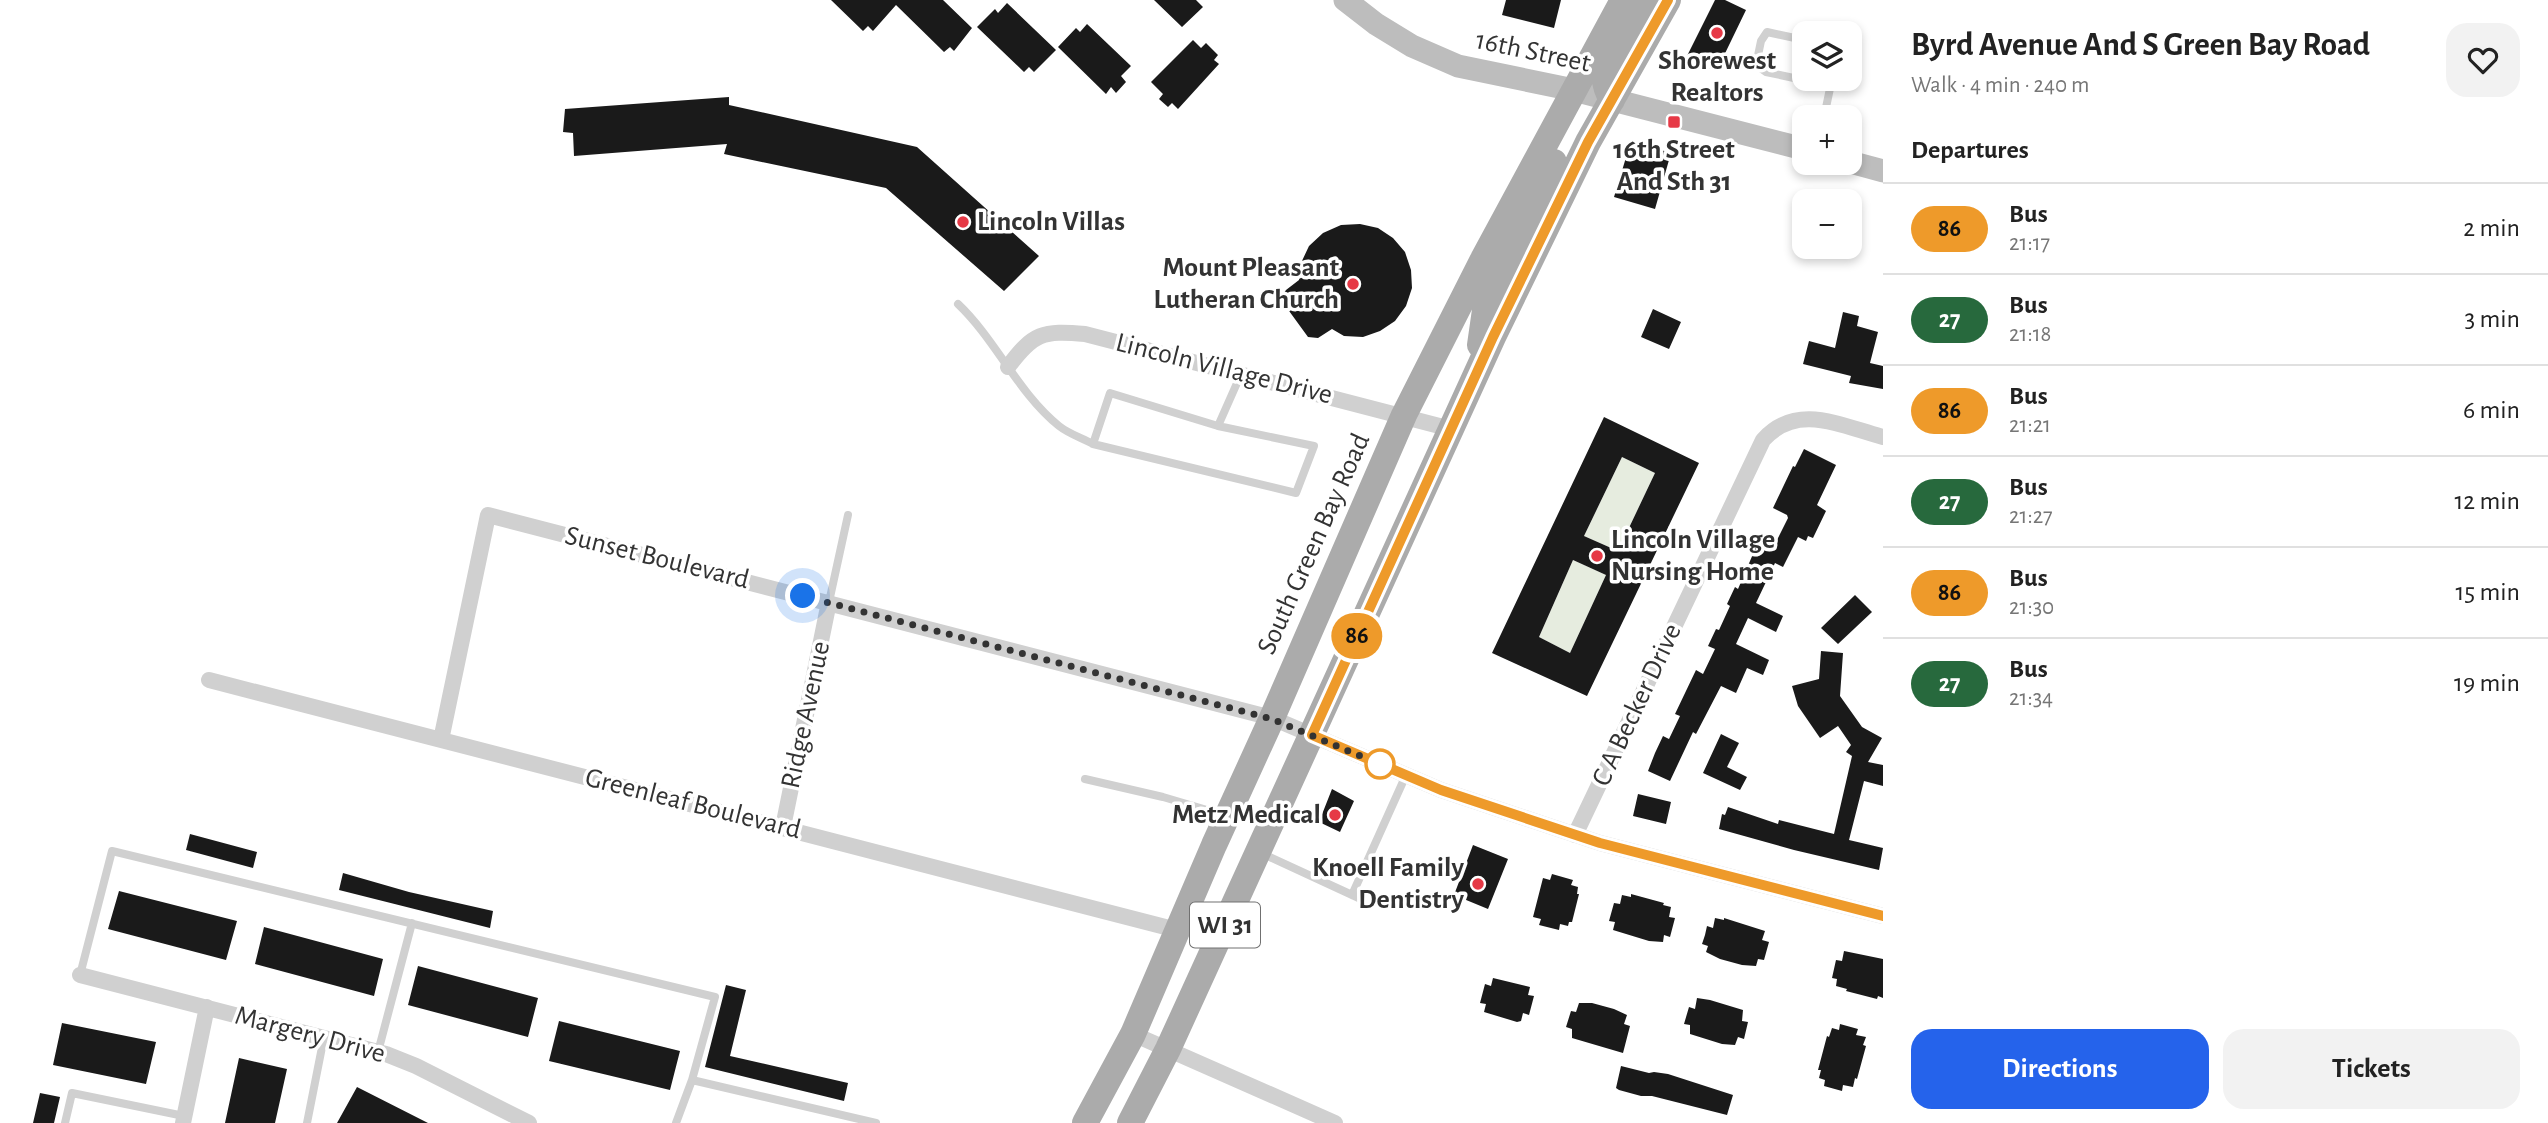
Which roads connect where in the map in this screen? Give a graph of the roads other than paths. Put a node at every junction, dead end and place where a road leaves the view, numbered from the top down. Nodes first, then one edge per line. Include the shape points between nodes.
1 (1345, 0) edge
2 (1623, 0) edge
3 (1644, 0) edge
4 (1668, 0) edge
5 (1792, 37) edge
6 (1792, 76) edge
7 (1574, 90) junction
8 (1612, 100) junction
9 (1792, 146) edge
10 (1862, 165) edge
11 (1883, 171) edge
12 (958, 304) dead end
13 (1008, 368) junction
14 (1477, 373) junction
15 (1241, 374) junction
16 (1405, 415) junction
17 (1219, 426) junction
18 (1451, 429) junction
19 (1883, 437) edge
20 (1093, 444) junction
21 (848, 514) dead end
22 (829, 602) junction
23 (209, 680) dead end
24 (1272, 719) junction
25 (1312, 735) junction
26 (441, 740) junction
27 (1406, 775) junction
28 (1085, 779) dead end
29 (1227, 816) junction
30 (783, 827) junction
31 (1575, 835) junction
32 (1258, 852) junction
33 (1352, 895) junction
34 (1363, 900) dead end
35 (1883, 916) edge
36 (412, 923) junction
37 (1177, 930) junction
38 (80, 975) joint
39 (207, 1007) junction
40 (1133, 1034) junction
41 (324, 1037) junction
42 (1168, 1049) junction
43 (378, 1052) junction
44 (692, 1080) junction
45 (1311, 1118) edge
46 (183, 1119) edge
47 (846, 1120) edge
48 (65, 1123) edge
49 (307, 1123) edge
50 (529, 1123) edge
51 (677, 1123) edge
52 (876, 1123) edge
53 (1085, 1123) edge
54 (1130, 1123) edge
55 (1335, 1123) edge

1 - 7 street, 16th Street via 1412,46 1444,61
2 - 7 main road, South Green Bay Road / WI 31
3 - 8 main road via 1608,63 1605,88
4 - 8 main road, WI 31
5 - 6 lane via 1767,32 1756,65 1766,72
7 - 8 street, 16th Street
7 - 14 main road via 1570,130 1486,303
7 - 16 main road, South Green Bay Road / WI 31
8 - 9 street, 16th Street
8 - 14 main road, WI 31
10 - 11 street
12 - 13 lane
13 - 15 street, Lincoln Village Drive via 1024,346 1056,331 1085,334
13 - 20 lane via 1044,413 1061,428
14 - 18 main road, WI 31
15 - 16 street, Lincoln Village Drive
15 - 17 lane
16 - 18 street, Lincoln Village Drive
16 - 24 main road, South Green Bay Road / WI 31
17 - 20 lane via 1110,393
17 - 20 lane via 1314,446 1296,493
18 - 25 main road, WI 31
19 - 31 street, C A Becker Drive via 1808,418 1776,428 1763,440
21 - 22 lane
22 - 24 street, Sunset Boulevard
22 - 26 street, Sunset Boulevard via 488,515
22 - 30 street, Ridge Avenue
23 - 26 street, Greenleaf Boulevard
24 - 25 street, Sunset Boulevard
24 - 29 main road, South Green Bay Road / WI 31
25 - 27 street, Sunset Boulevard
25 - 32 main road, WI 31
26 - 30 street, Greenleaf Boulevard
27 - 31 street, Sunset Boulevard
27 - 33 lane
28 - 29 lane
29 - 37 main road, South Green Bay Road / WI 31
30 - 37 street, Greenleaf Boulevard
31 - 35 street, Sunset Boulevard
32 - 33 lane
32 - 42 main road, WI 31
33 - 34 lane
36 - 38 lane via 112,851
36 - 43 lane
36 - 44 lane via 715,997
37 - 40 main road, South Green Bay Road / WI 31
38 - 39 street, Margery Drive
39 - 41 street, Margery Drive
39 - 46 street
40 - 42 street
40 - 53 main road, South Green Bay Road / WI 31
41 - 43 street, Margery Drive
41 - 49 lane
42 - 45 street
42 - 54 main road, WI 31
43 - 50 street, Margery Drive
44 - 47 lane
44 - 51 lane
45 - 55 street
46 - 48 lane via 72,1093
47 - 52 lane

